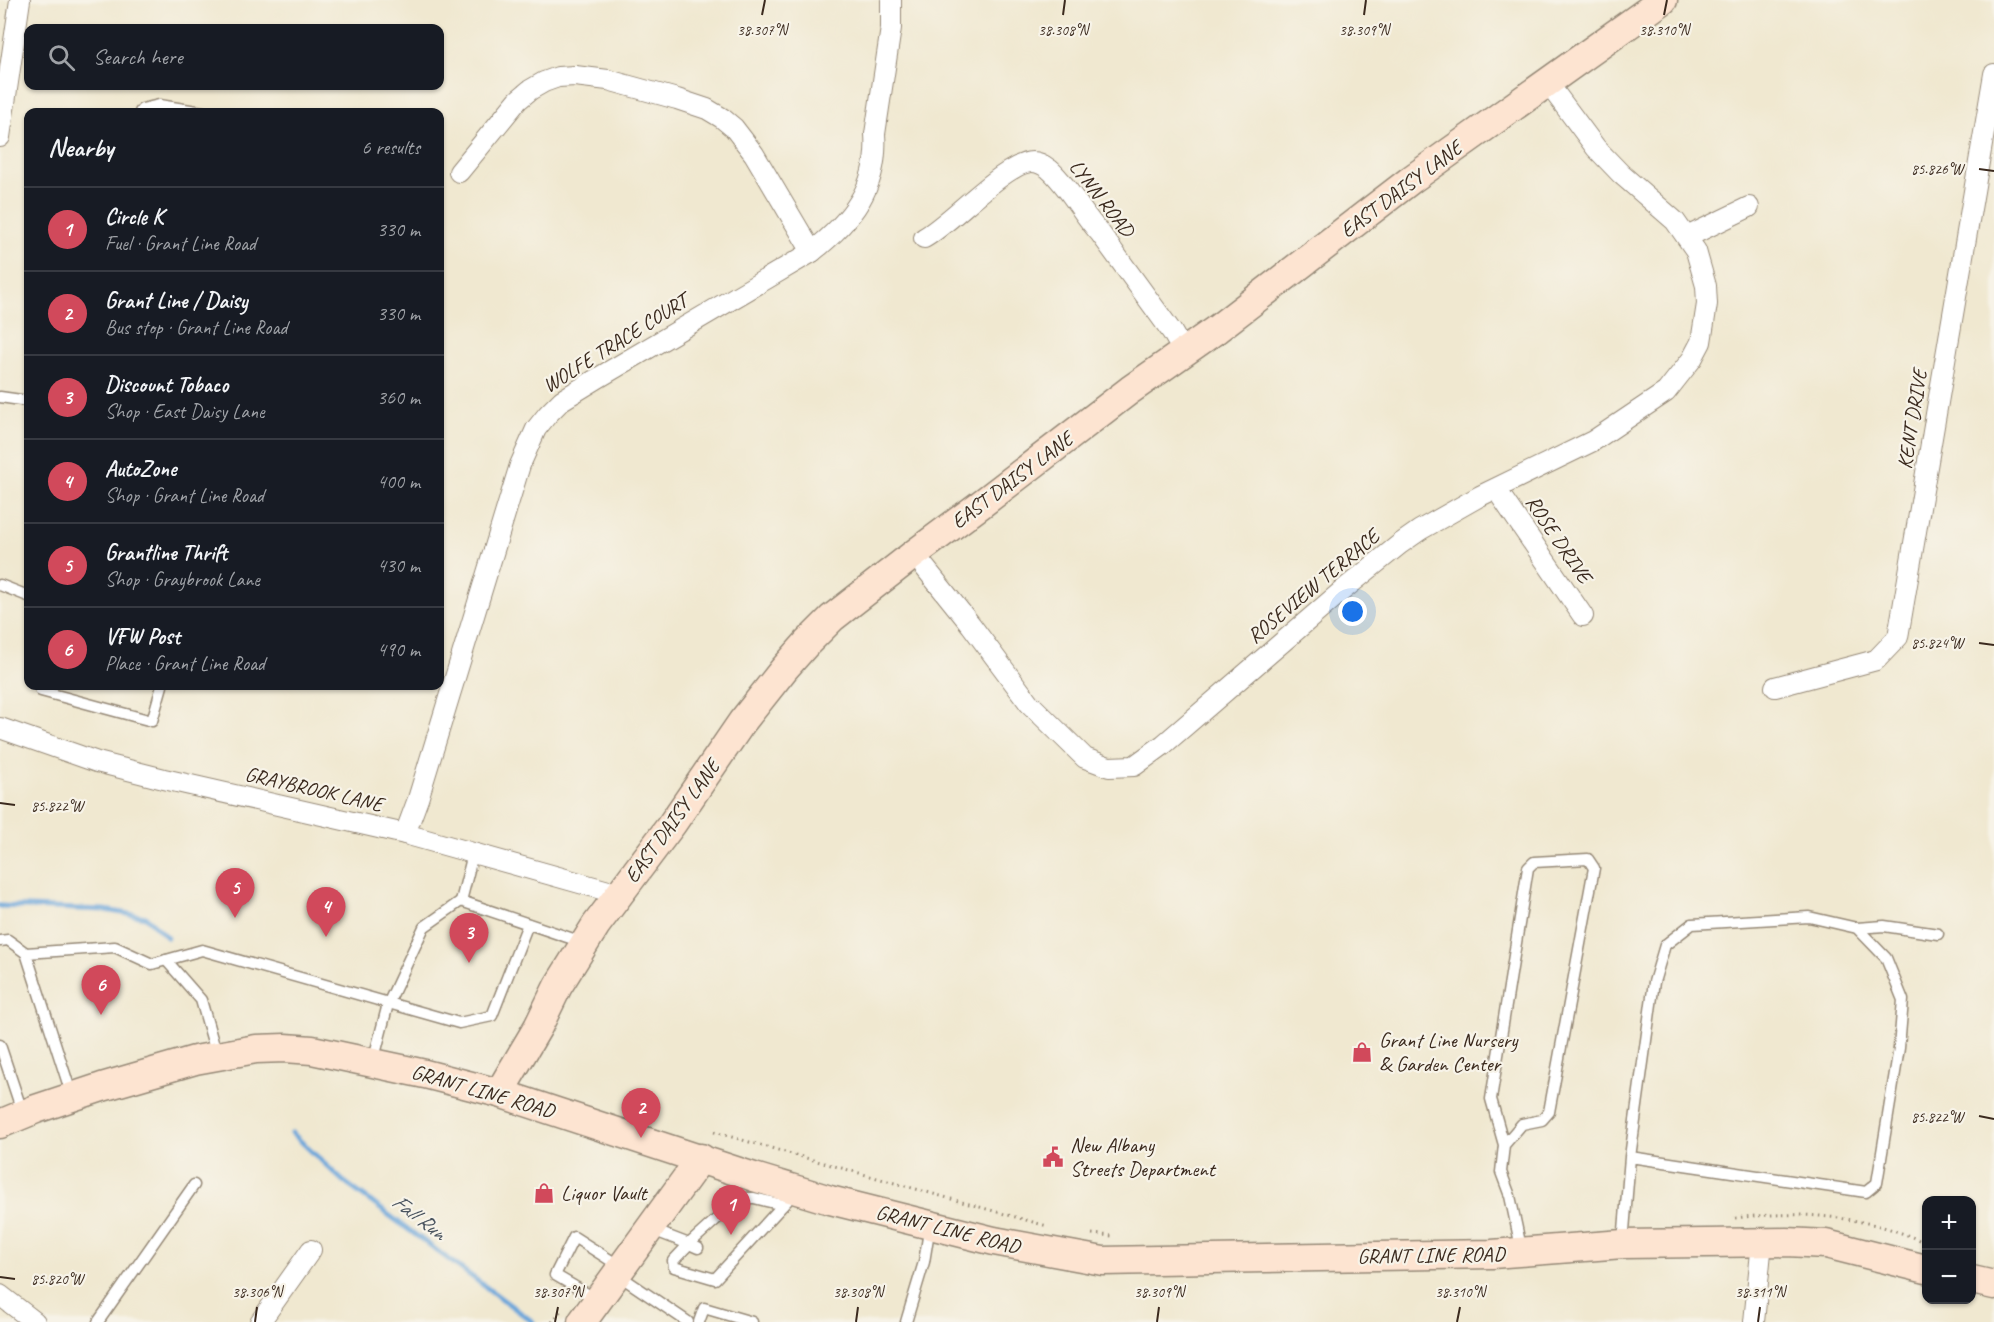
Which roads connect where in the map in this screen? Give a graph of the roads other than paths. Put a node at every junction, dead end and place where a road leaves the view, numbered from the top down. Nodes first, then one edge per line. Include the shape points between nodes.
1 (20, 0) edge
2 (891, 0) edge
3 (1663, 0) edge
4 (1994, 74) edge
5 (1547, 82) junction
6 (146, 108) edge
7 (178, 108) edge
8 (0, 137) edge
9 (459, 172) dead end
10 (1749, 207) dead end
11 (1687, 237) junction
12 (924, 238) dead end
13 (812, 252) junction
14 (1183, 351) junction
15 (0, 397) edge
16 (24, 400) edge
17 (1496, 489) junction
18 (914, 554) junction
19 (0, 585) edge
20 (24, 594) edge
21 (1583, 616) dead end
22 (1775, 687) dead end
23 (41, 690) edge
24 (161, 690) edge
25 (0, 729) edge
26 (405, 834) junction
27 (473, 854) junction
28 (619, 894) junction
29 (461, 901) junction
30 (528, 924) junction
31 (1857, 928) junction
32 (1938, 934) dead end
33 (0, 941) edge
34 (585, 943) junction
35 (26, 953) junction
36 (166, 960) junction
37 (388, 1004) junction
38 (0, 1045) edge
39 (218, 1056) junction
40 (373, 1062) junction
41 (499, 1093) junction
42 (72, 1097) junction
43 (11, 1119) edge
44 (1504, 1144) junction
45 (1630, 1157) junction
46 (701, 1158) junction
47 (194, 1185) dead end
48 (790, 1197) junction
49 (930, 1225) junction
50 (650, 1229) junction
51 (1762, 1242) junction
52 (1623, 1244) junction
53 (693, 1246) junction
54 (311, 1250) dead end
55 (1522, 1252) junction
56 (1922, 1268) edge
57 (619, 1270) junction
58 (1976, 1281) edge
59 (1994, 1285) edge
60 (0, 1295) edge
61 (575, 1311) edge
62 (675, 1318) edge
63 (35, 1322) edge
64 (98, 1322) edge
65 (260, 1322) edge
66 (688, 1322) edge
67 (699, 1322) edge
68 (752, 1322) edge
69 (906, 1322) edge
70 (1754, 1322) edge

1 - 8 street
2 - 13 street, WOLFE TRACE COURT via 873,170 847,221
3 - 5 street, EAST DAISY LANE
4 - 22 street, KENT DRIVE via 1898,637 1876,660
5 - 11 street, ROSEVIEW TERRACE via 1596,147
5 - 14 street, EAST DAISY LANE
6 - 7 lane
9 - 13 street via 530,90 558,77 608,80 707,110 734,128 754,154
10 - 11 street
11 - 17 street, ROSEVIEW TERRACE via 1699,260 1707,304 1701,342 1680,376 1666,392 1593,441
12 - 14 street, LYNN ROAD via 1006,174 1031,161 1040,163 1055,175 1100,233
13 - 26 street, WOLFE TRACE COURT via 562,400 536,429 520,465
14 - 18 street, EAST DAISY LANE
15 - 16 lane
17 - 18 street, ROSEVIEW TERRACE via 1400,544 1134,766 1109,767 1085,758 1029,703
17 - 21 street, ROSE DRIVE
18 - 28 street, EAST DAISY LANE via 832,618 784,669
19 - 20 lane
23 - 24 lane via 152,721
25 - 26 street, GRAYBROOK LANE via 97,762
26 - 27 street, GRAYBROOK LANE
27 - 28 street, GRAYBROOK LANE
27 - 29 lane
28 - 34 street, EAST DAISY LANE
29 - 30 lane
29 - 37 lane via 424,927
30 - 34 lane
30 - 37 lane via 492,1016 459,1023
31 - 32 lane via 1884,926
31 - 45 lane via 1809,917 1692,924 1665,945 1654,981
31 - 45 lane via 1886,958 1903,1000 1877,1183 1866,1192
33 - 35 lane via 8,940
34 - 41 street, EAST DAISY LANE
35 - 36 lane via 115,947 152,964
35 - 42 lane
36 - 37 lane via 202,950
36 - 39 lane via 201,1000
37 - 40 lane
38 - 43 lane
39 - 40 street, GRANT LINE ROAD via 285,1048
39 - 42 street, GRANT LINE ROAD
40 - 41 street, GRANT LINE ROAD
41 - 46 street, GRANT LINE ROAD
42 - 43 street, GRANT LINE ROAD
44 - 44 lane via 1522,1124 1542,1120 1549,1112 1594,868 1588,859 1534,862 1528,868 1491,1099
44 - 55 lane via 1501,1172
45 - 52 lane
46 - 48 street, GRANT LINE ROAD
46 - 50 street
47 - 64 lane
48 - 49 street, GRANT LINE ROAD
48 - 53 lane via 740,1198
48 - 53 lane via 726,1261 715,1279 674,1267 673,1261
49 - 55 street, GRANT LINE ROAD via 1103,1261
49 - 69 lane via 924,1263
50 - 53 lane
50 - 57 street
51 - 52 street, GRANT LINE ROAD
51 - 56 street, GRANT LINE ROAD via 1826,1244
51 - 70 street
52 - 55 street, GRANT LINE ROAD
54 - 65 street
57 - 61 street
57 - 61 lane via 574,1237 555,1275
57 - 62 lane
58 - 59 street
60 - 63 street
62 - 66 lane
67 - 68 lane via 704,1308

